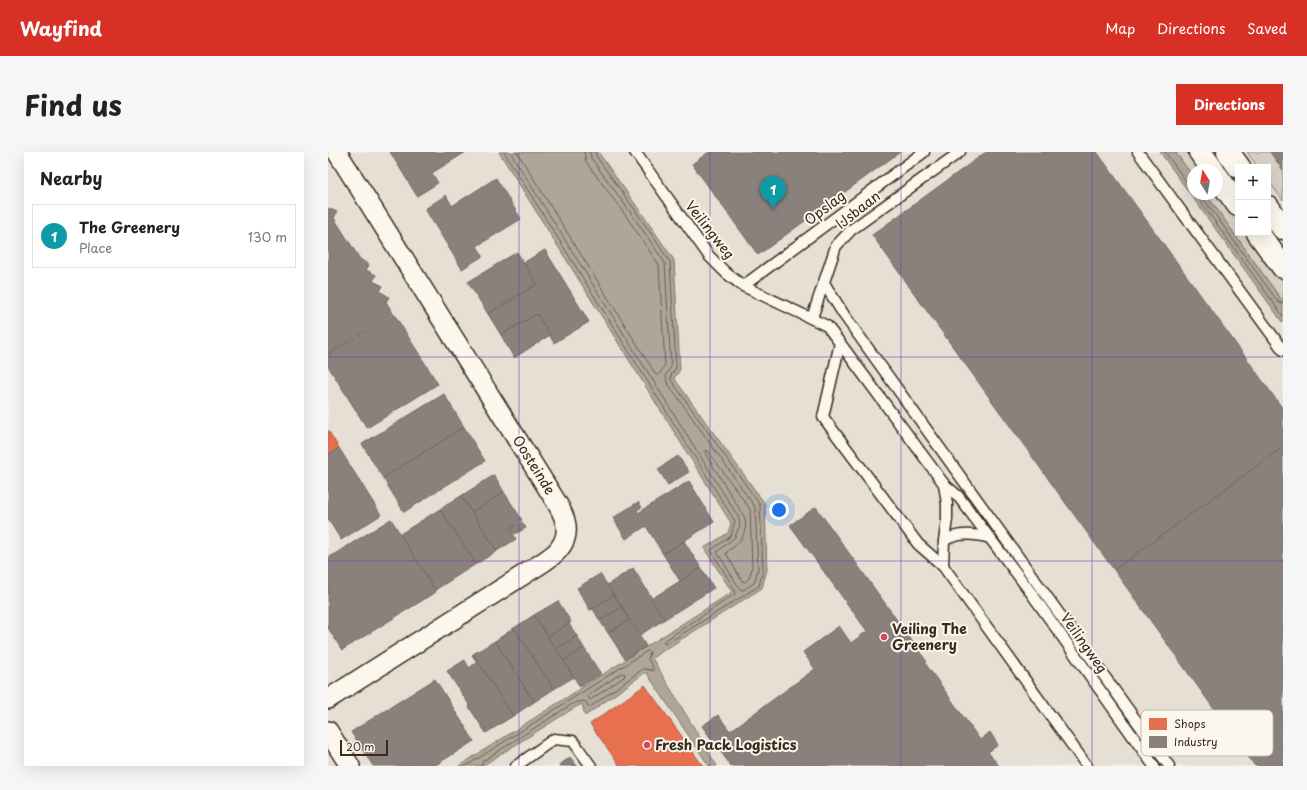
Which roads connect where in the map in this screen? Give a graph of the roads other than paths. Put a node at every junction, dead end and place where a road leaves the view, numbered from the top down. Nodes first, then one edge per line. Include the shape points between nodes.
1 (337, 152) edge
2 (635, 152) edge
3 (924, 152) edge
4 (960, 152) edge
5 (1138, 152) edge
6 (1200, 152) edge
7 (1228, 152) edge
8 (1209, 164) edge
9 (1237, 164) edge
10 (1223, 184) edge
11 (1235, 201) edge
12 (1271, 211) edge
13 (1283, 228) edge
14 (1260, 236) edge
15 (1283, 267) edge
16 (824, 283) junction
17 (743, 286) junction
18 (812, 318) junction
19 (840, 342) junction
20 (1283, 350) edge
21 (944, 484) junction
22 (990, 538) junction
23 (944, 540) junction
24 (943, 566) junction
25 (328, 699) edge
26 (1141, 727) edge
27 (328, 731) edge
28 (1141, 748) edge
29 (1147, 756) edge
30 (1162, 756) edge
31 (350, 766) edge
32 (516, 766) edge
33 (591, 766) edge
34 (1087, 766) edge
35 (1154, 766) edge
36 (1169, 766) edge

1 - 25 street, Oosteinde via 561,509 566,525 566,538 553,555
2 - 17 lane, Veilingweg via 710,256
3 - 17 lane, Opslag
4 - 16 lane, IJsbaan via 851,230 836,246
5 - 20 lane
6 - 8 main road
7 - 9 main road
10 - 11 main road
12 - 13 main road
14 - 15 main road
16 - 18 lane, IJsbaan
16 - 26 lane via 844,315
17 - 18 lane, Veilingweg
18 - 19 lane, Veilingweg via 827,326
19 - 21 lane, Veilingweg
19 - 24 lane via 823,417 918,544
21 - 22 lane, Veilingweg via 958,496
21 - 23 lane via 947,512
22 - 23 lane via 980,535 956,535
22 - 28 lane, Veilingweg
23 - 24 lane
24 - 34 lane
27 - 31 street
29 - 35 lane, Veilingweg
30 - 36 lane
32 - 33 lane via 554,739 573,741

